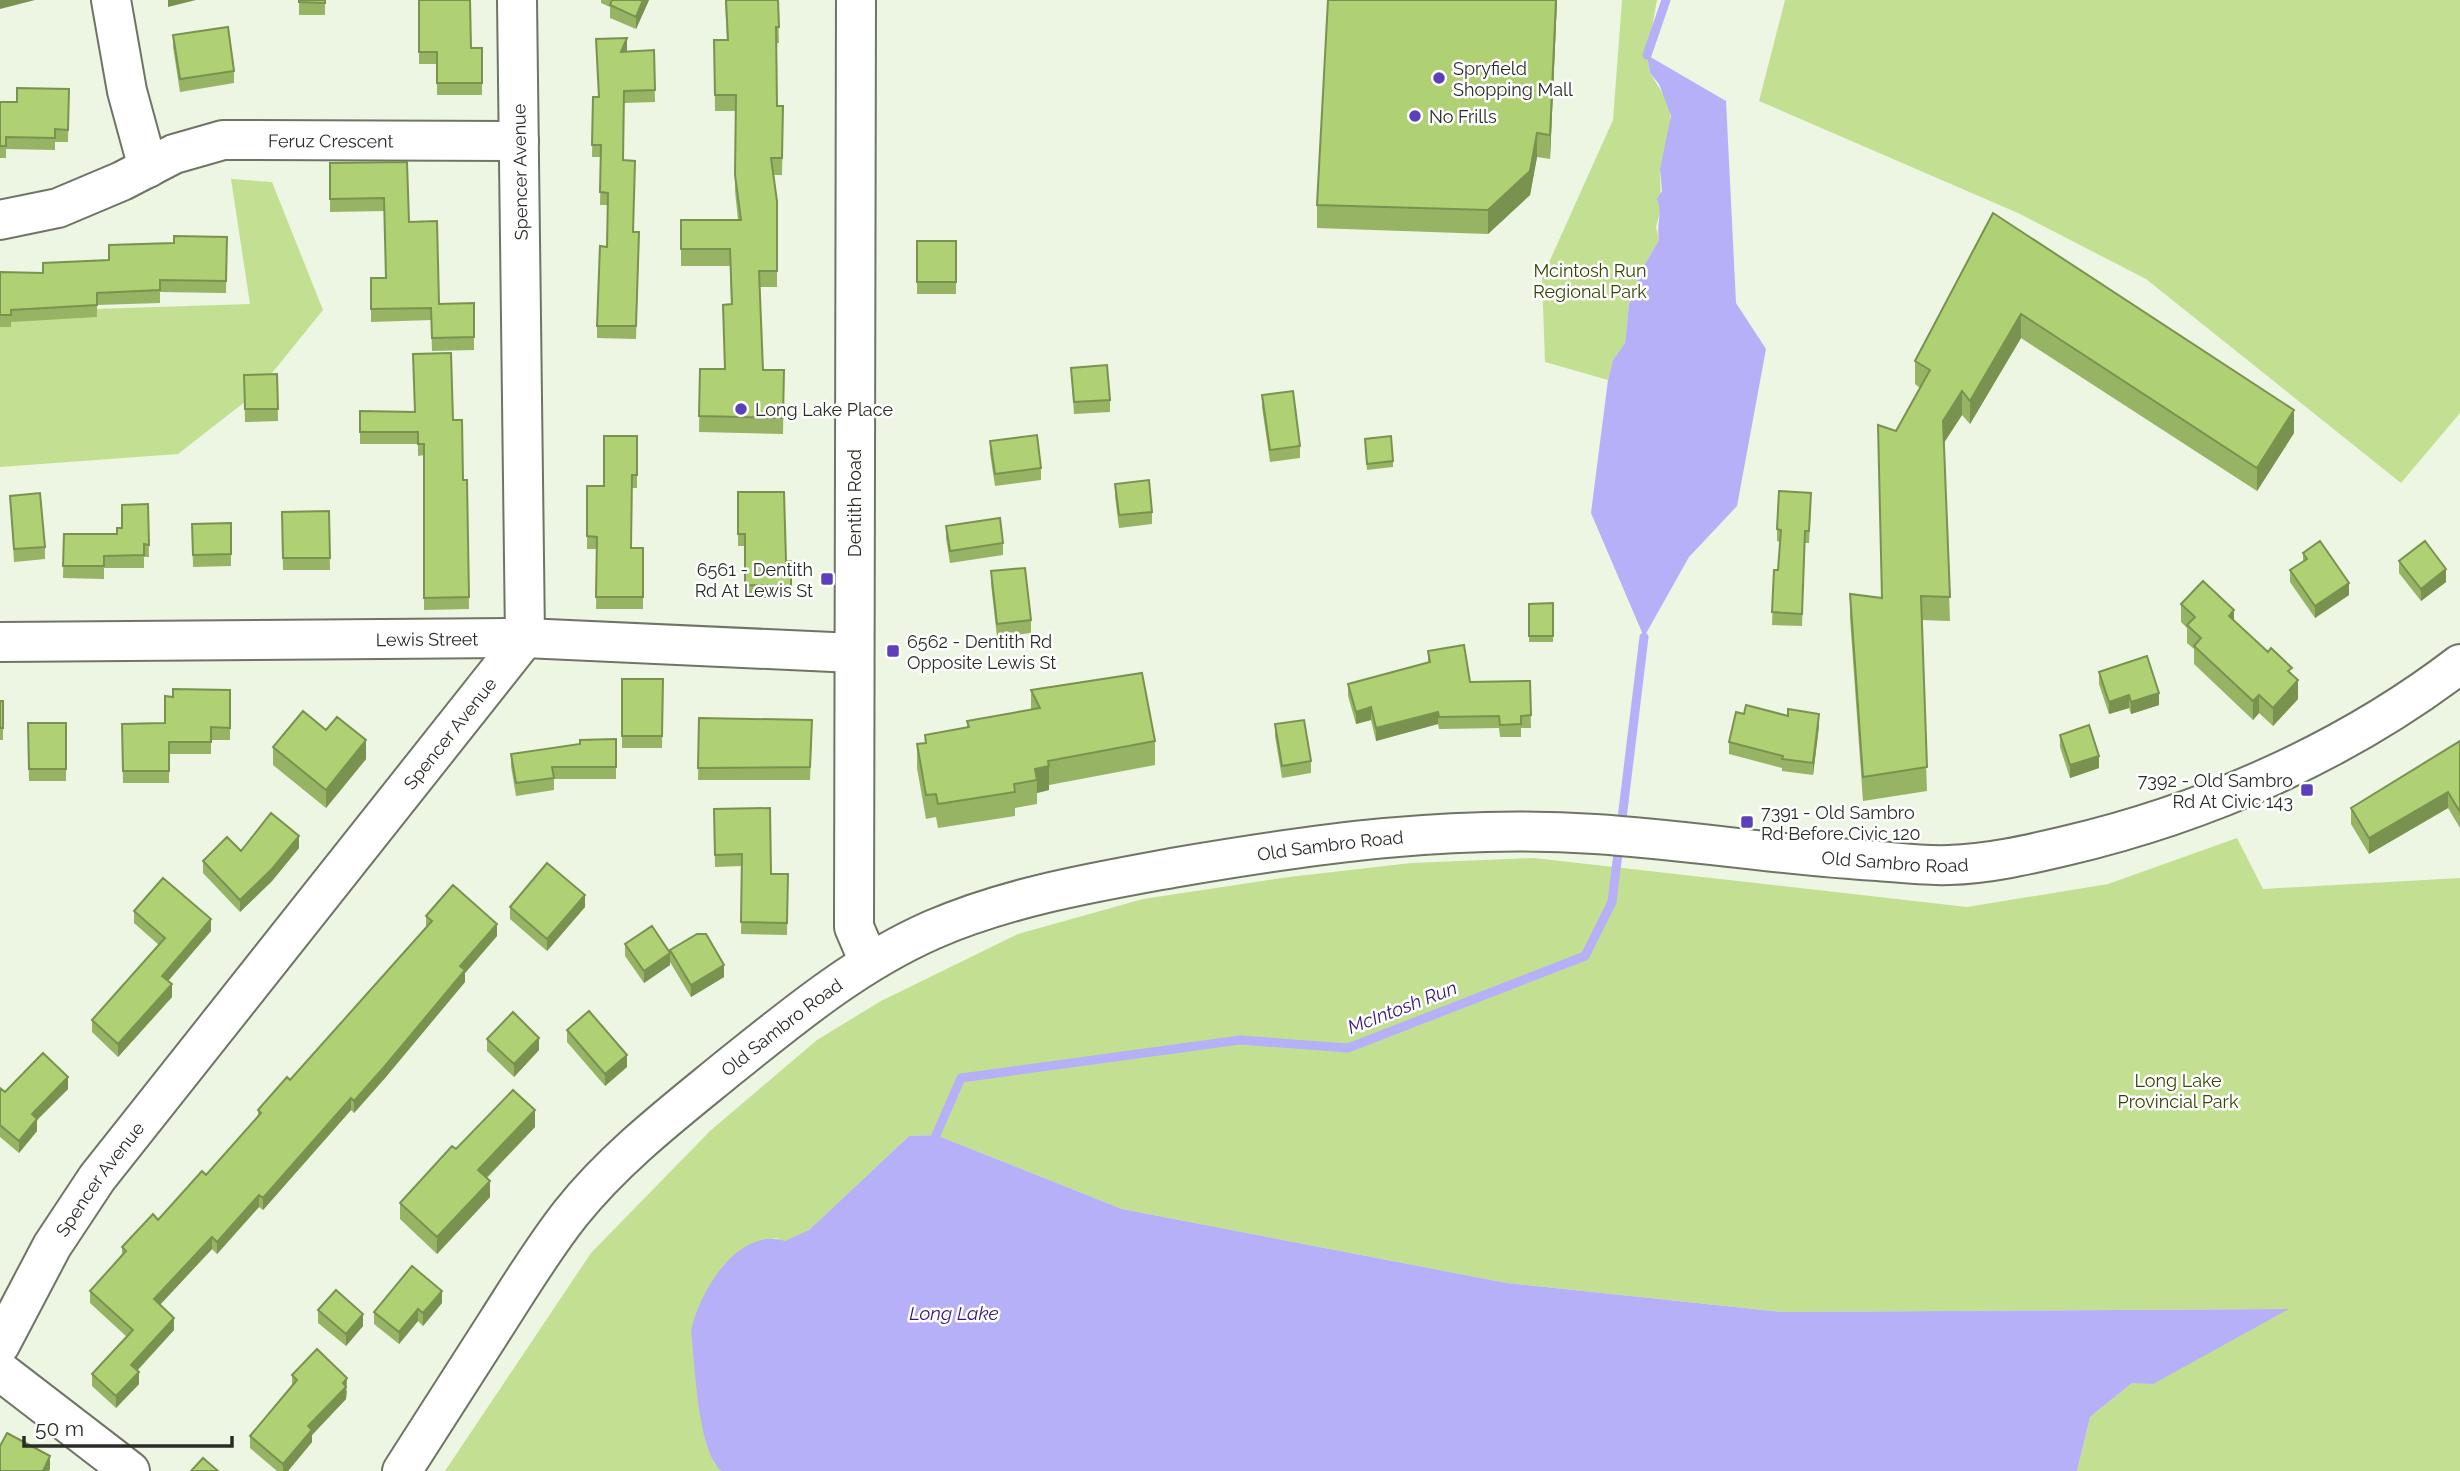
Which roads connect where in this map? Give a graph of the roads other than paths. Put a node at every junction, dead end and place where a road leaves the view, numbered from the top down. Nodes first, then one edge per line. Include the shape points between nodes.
1 (111, 0) edge
2 (517, 0) edge
3 (856, 0) edge
4 (519, 141) junction
5 (148, 168) junction
6 (0, 220) edge
7 (526, 638) junction
8 (0, 642) edge
9 (854, 653) junction
10 (2460, 664) edge
11 (869, 962) junction
12 (0, 1345) edge
13 (0, 1371) edge
14 (130, 1471) edge
15 (402, 1471) edge

1 - 5 main road via 127,91
2 - 4 main road, Spencer Avenue
3 - 9 main road, Dentith Road
4 - 5 main road, Feruz Crescent via 223,140 174,154
4 - 7 main road, Spencer Avenue
5 - 6 main road, Feruz Crescent via 58,208
7 - 8 main road, Lewis Street
7 - 9 main road, Lewis Street
7 - 12 main road, Spencer Avenue via 97,1178 52,1246
9 - 11 main road, Dentith Road via 854,927
10 - 11 main road, Old Sambro Road via 2357,731 2257,782 2151,822 2043,852 1946,866 1816,858 1613,836 1469,831 1391,835 1045,893 929,931
11 - 15 main road, Old Sambro Road via 655,1128 603,1178 570,1214
13 - 14 main road

